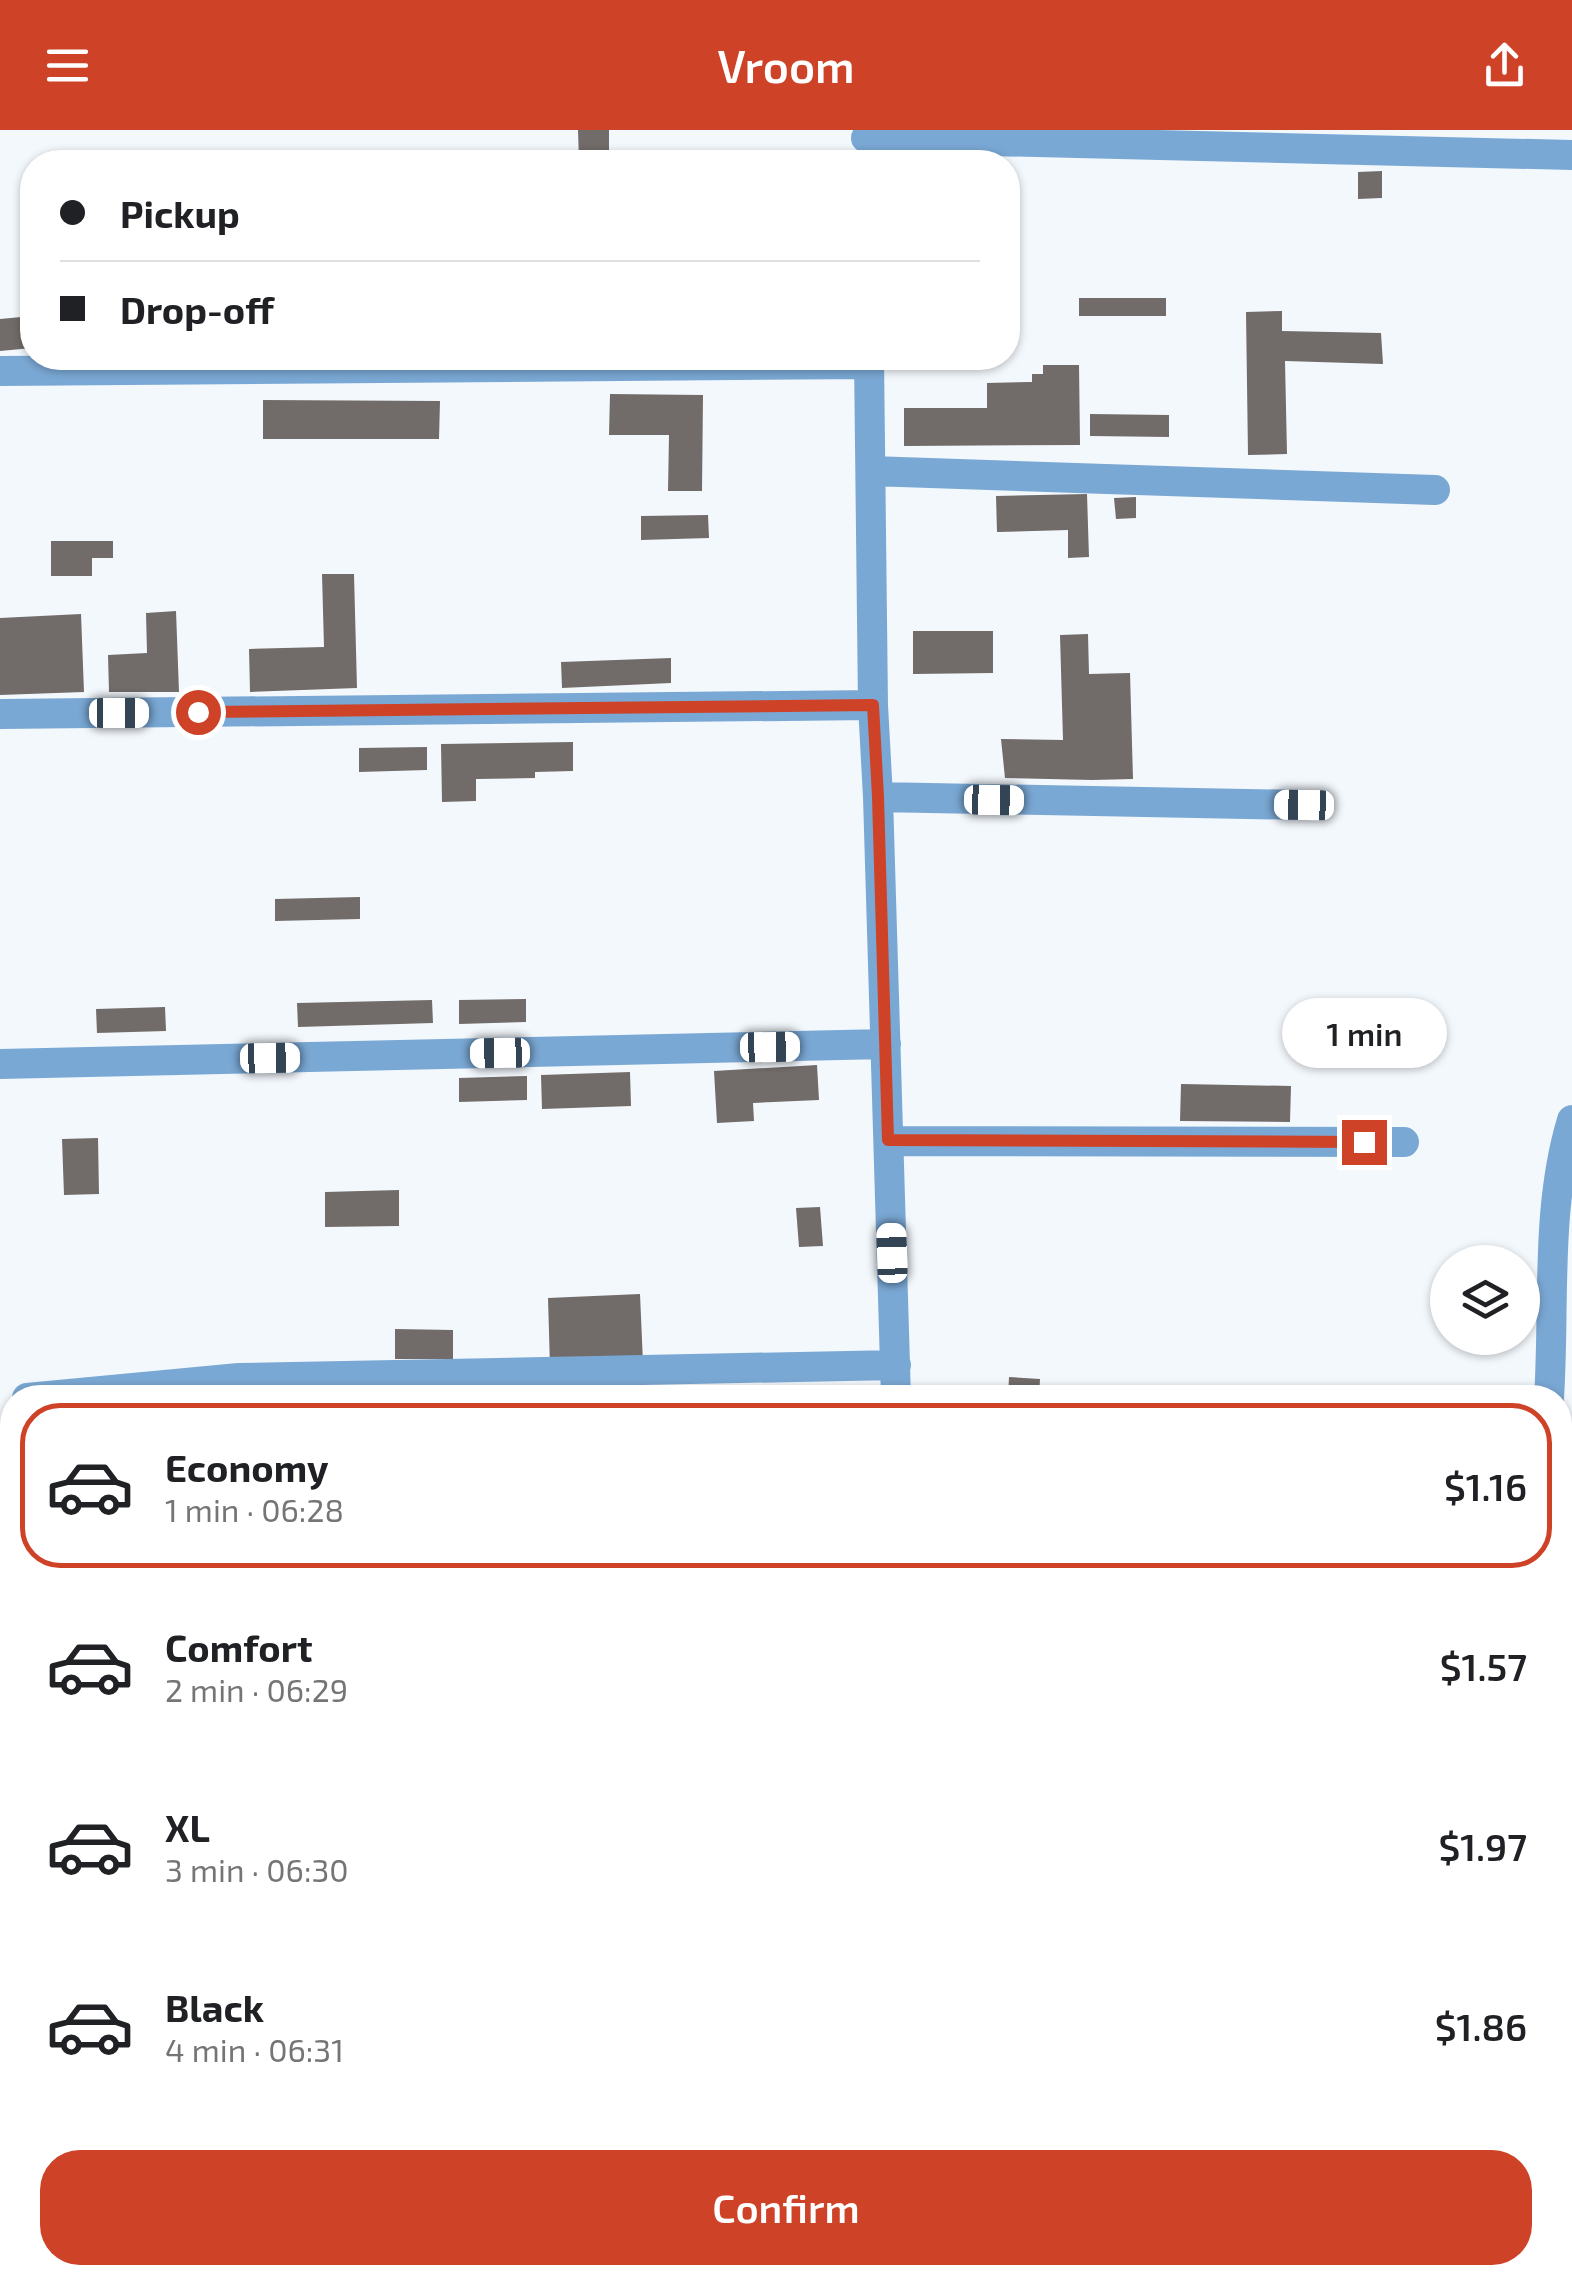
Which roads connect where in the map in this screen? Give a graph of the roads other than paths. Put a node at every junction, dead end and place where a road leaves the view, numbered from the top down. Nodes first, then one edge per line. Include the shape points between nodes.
1 (866, 144) edge
2 (1572, 155) edge
3 (87, 370) edge
4 (869, 370) edge
5 (0, 371) edge
6 (871, 471) junction
7 (1435, 490) dead end
8 (873, 705) junction
9 (0, 714) edge
10 (878, 797) junction
11 (1304, 805) dead end
12 (886, 1044) junction
13 (0, 1064) edge
14 (1572, 1120) edge
15 (888, 1140) junction
16 (1404, 1142) dead end
17 (896, 1365) junction
18 (164, 1385) edge
19 (896, 1385) edge
20 (1549, 1385) edge

1 - 2 street
3 - 5 street
4 - 6 street
6 - 7 street
6 - 8 street
8 - 9 street
8 - 10 street
10 - 11 street
10 - 12 street
12 - 13 street
12 - 15 street
14 - 20 street via 1556,1198
15 - 16 street
15 - 17 street
17 - 18 street
17 - 19 street

